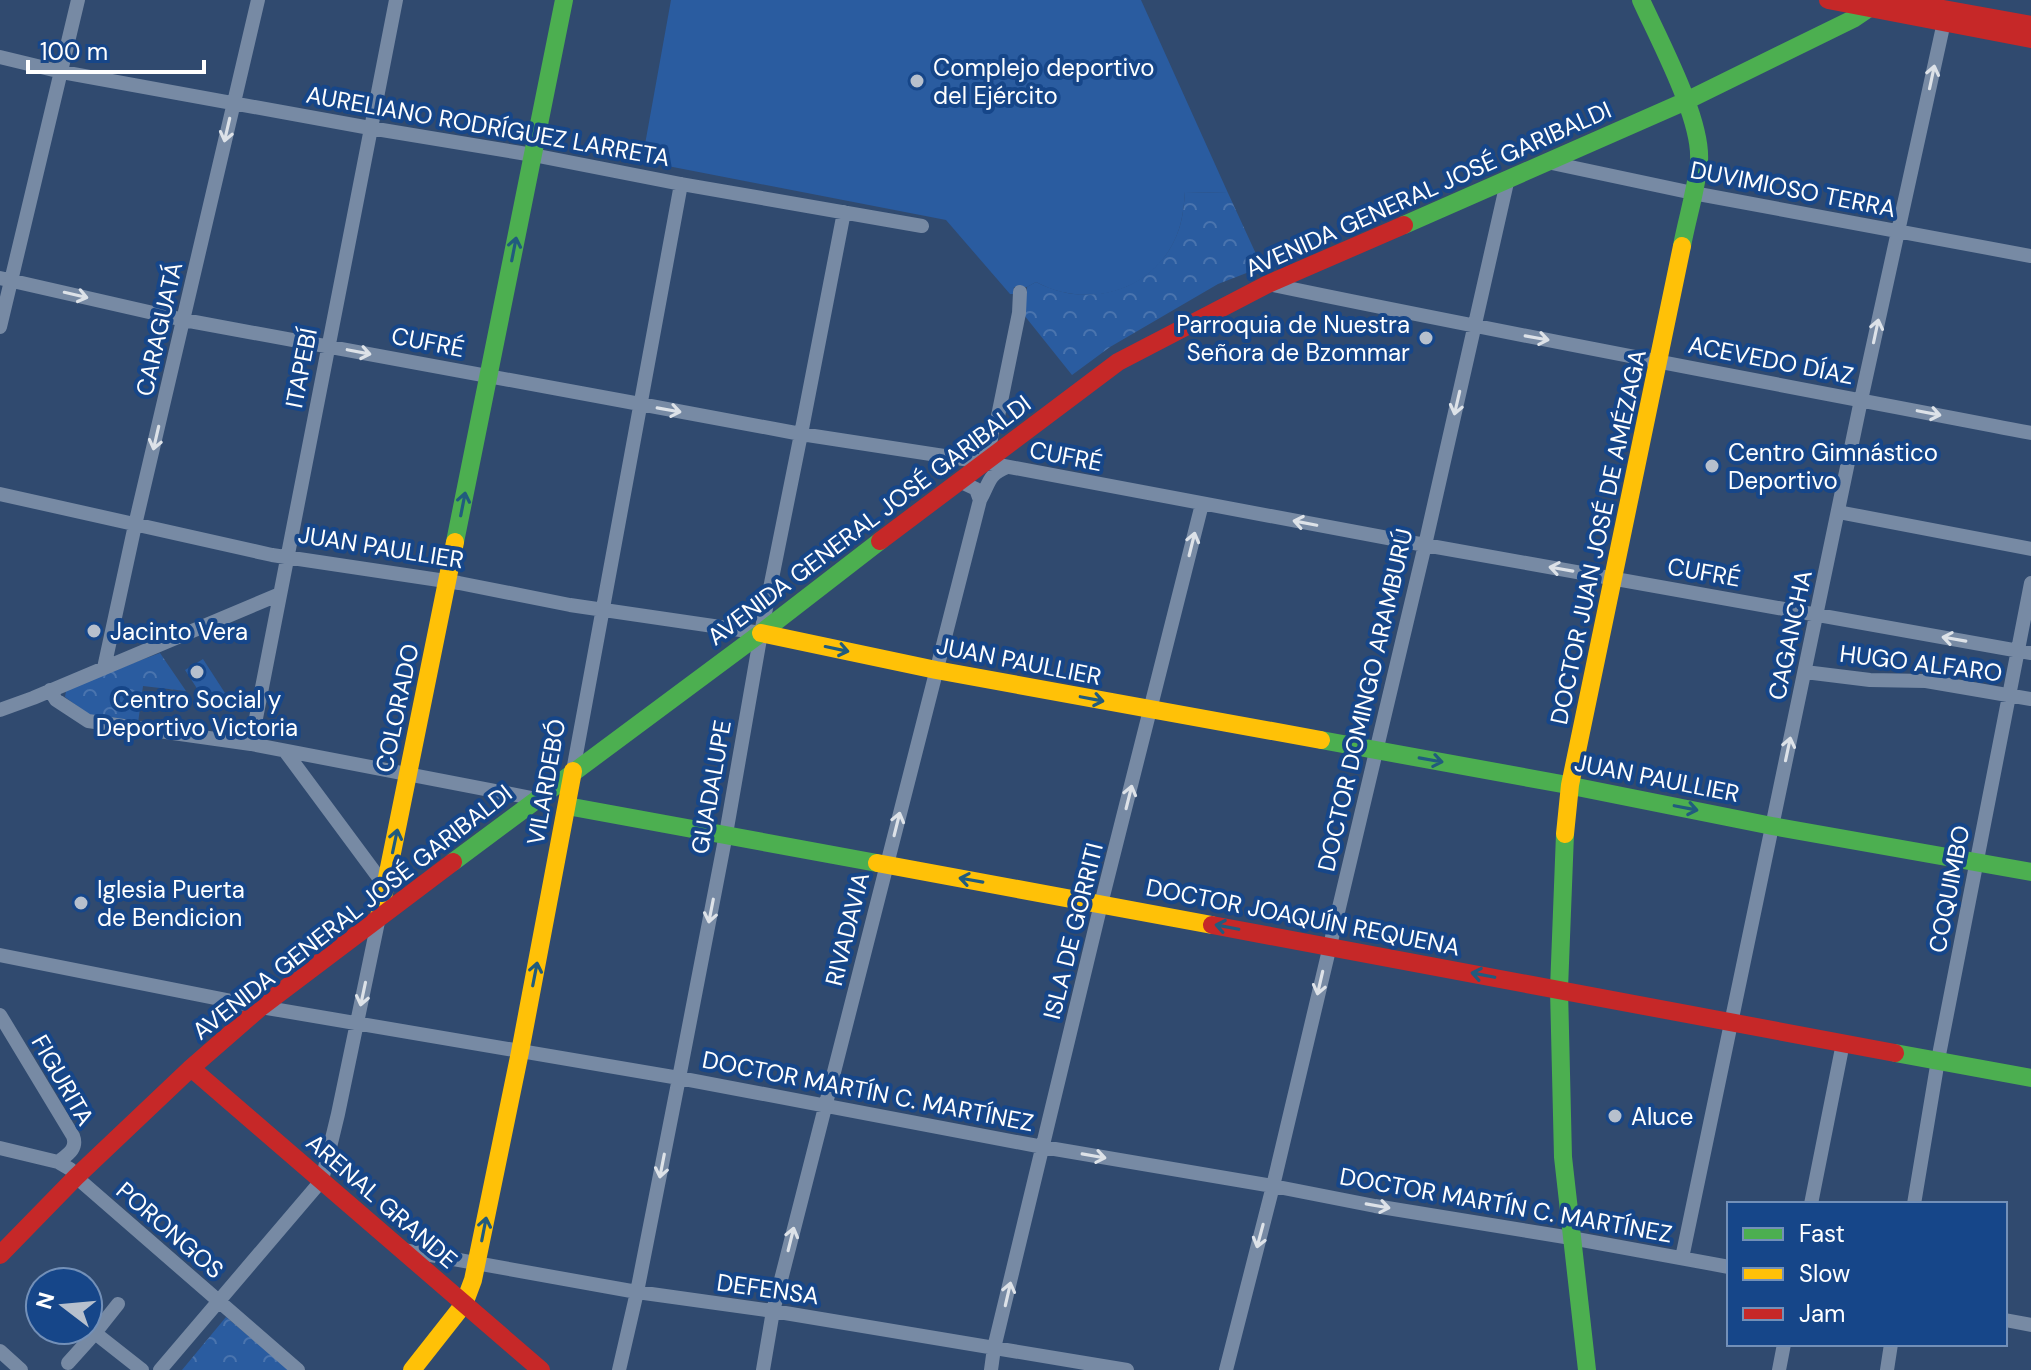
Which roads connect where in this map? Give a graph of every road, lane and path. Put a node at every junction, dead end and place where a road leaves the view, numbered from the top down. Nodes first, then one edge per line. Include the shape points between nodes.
1 (78, 0) edge
2 (258, 0) edge
3 (396, 0) edge
4 (564, 0) edge
5 (1641, 0) edge
6 (1828, 0) edge
7 (1953, 0) edge
8 (1874, 4) edge
9 (2031, 15) edge
10 (1944, 22) junction
11 (2031, 25) edge
12 (2031, 39) edge
13 (0, 57) edge
14 (62, 72) junction
15 (1686, 101) junction
16 (234, 102) junction
17 (370, 128) junction
18 (533, 155) junction
19 (1547, 162) junction
20 (1508, 178) junction
21 (681, 184) junction
22 (1693, 193) junction
23 (844, 212) junction
24 (922, 226) dead end
25 (1898, 231) junction
26 (2031, 256) edge
27 (6, 280) edge
28 (1268, 284) junction
29 (1020, 292) dead end
30 (184, 320) junction
31 (0, 327) edge
32 (1474, 327) junction
33 (328, 346) junction
34 (1659, 360) junction
35 (488, 376) junction
36 (1861, 400) junction
37 (640, 404) junction
38 (997, 421) junction
39 (2031, 433) edge
40 (801, 434) junction
41 (1020, 435) junction
42 (983, 462) junction
43 (1007, 467) junction
44 (959, 481) junction
45 (0, 494) edge
46 (980, 500) junction
47 (1202, 504) junction
48 (1838, 512) junction
49 (135, 525) junction
50 (1425, 545) junction
51 (2031, 549) edge
52 (287, 557) junction
53 (1614, 578) junction
54 (448, 581) junction
55 (2031, 583) edge
56 (280, 594) junction
57 (603, 610) junction
58 (1817, 615) junction
59 (761, 633) junction
60 (2024, 652) edge
61 (104, 668) junction
62 (936, 670) junction
63 (1805, 672) junction
64 (50, 690) junction
65 (2009, 695) junction
66 (2031, 699) edge
67 (0, 710) edge
68 (1151, 710) junction
69 (251, 744) junction
70 (1376, 750) junction
71 (285, 751) junction
72 (573, 771) junction
73 (408, 775) junction
74 (1570, 785) junction
75 (537, 799) junction
76 (567, 806) junction
77 (1772, 826) junction
78 (726, 834) junction
79 (1976, 863) junction
80 (886, 864) junction
81 (2031, 872) edge
82 (385, 886) junction
83 (1101, 904) junction
84 (379, 917) junction
85 (1329, 946) junction
86 (0, 955) edge
87 (1559, 989) junction
88 (261, 1007) junction
89 (0, 1015) edge
90 (1731, 1023) junction
91 (357, 1024) junction
92 (1843, 1043) junction
93 (520, 1052) junction
94 (1938, 1060) junction
95 (191, 1068) junction
96 (679, 1078) junction
97 (2031, 1078) edge
98 (825, 1105) junction
99 (1043, 1147) junction
100 (0, 1148) edge
101 (58, 1162) junction
102 (76, 1177) junction
103 (322, 1180) junction
104 (1273, 1186) junction
105 (1811, 1202) edge
106 (1914, 1202) edge
107 (1571, 1238) junction
108 (402, 1250) junction
109 (0, 1255) edge
110 (1682, 1258) junction
111 (477, 1264) junction
112 (1727, 1267) edge
113 (637, 1292) junction
114 (218, 1301) junction
115 (118, 1304) dead end
116 (464, 1304) junction
117 (773, 1311) junction
118 (2007, 1320) edge
119 (104, 1322) edge
120 (2031, 1325) edge
121 (104, 1340) edge
122 (83, 1346) edge
123 (1784, 1346) edge
124 (1891, 1346) edge
125 (994, 1348) junction
126 (0, 1351) edge
127 (68, 1363) dead end
128 (21, 1370) edge
129 (142, 1370) edge
130 (160, 1370) edge
131 (298, 1370) edge
132 (412, 1370) edge
133 (541, 1370) edge
134 (619, 1370) edge
135 (763, 1370) edge
136 (991, 1370) edge
137 (1127, 1370) edge
138 (1226, 1370) edge
139 (1587, 1370) edge
140 (1779, 1370) edge
141 (1887, 1370) edge

1 - 14 street
2 - 16 street, CARAGUATÁ
3 - 17 street, ITAPEBÍ
4 - 18 street, COLORADO
5 - 15 street, DOCTOR JUAN JOSÉ DE AMÉZAGA
6 - 8 street
7 - 9 street
8 - 10 street
8 - 11 street via 1899,1
8 - 15 street, AVENIDA GENERAL JOSÉ GARIBALDI
10 - 12 street
25 -> 10 street, CAGANCHA
13 - 14 street, AURELIANO RODRÍGUEZ LARRETA
14 - 16 street, AURELIANO RODRÍGUEZ LARRETA
14 - 27 street
15 - 19 street, AVENIDA GENERAL JOSÉ GARIBALDI
15 - 22 street, DOCTOR JUAN JOSÉ DE AMÉZAGA via 1699,147
16 - 17 street, AURELIANO RODRÍGUEZ LARRETA
16 -> 30 street, CARAGUATÁ
17 - 18 street, AURELIANO RODRÍGUEZ LARRETA
17 - 33 street, ITAPEBÍ
18 - 21 street, AURELIANO RODRÍGUEZ LARRETA
35 -> 18 street, COLORADO
19 - 20 street, AVENIDA GENERAL JOSÉ GARIBALDI
19 - 22 street, DUVIMIOSO TERRA
20 - 28 street, AVENIDA GENERAL JOSÉ GARIBALDI
20 - 32 street, DOCTOR DOMINGO ARAMBURÚ
21 - 23 street, AURELIANO RODRÍGUEZ LARRETA
21 - 37 street, VILARDEBÓ
22 - 25 street, DUVIMIOSO TERRA
22 - 34 street, DOCTOR JUAN JOSÉ DE AMÉZAGA
23 - 24 street, AURELIANO RODRÍGUEZ LARRETA
23 - 40 street, GUADALUPE
25 - 26 street, DUVIMIOSO TERRA
36 -> 25 street, CAGANCHA
27 -> 30 street, CUFRÉ
27 - 31 street
28 - 32 street, ACEVEDO DÍAZ
28 - 41 street, AVENIDA GENERAL JOSÉ GARIBALDI via 1118,362
29 - 38 street
30 - 33 street, CUFRÉ
30 -> 49 street, CARAGUATÁ
32 -> 34 street, ACEVEDO DÍAZ
32 -> 50 street, DOCTOR DOMINGO ARAMBURÚ
33 -> 35 street, CUFRÉ
33 - 52 street, ITAPEBÍ
34 - 36 street, ACEVEDO DÍAZ
34 - 53 street, DOCTOR JUAN JOSÉ DE AMÉZAGA
35 - 37 street, CUFRÉ
54 -> 35 street, COLORADO
36 -> 39 street, ACEVEDO DÍAZ
36 - 48 street, CAGANCHA
37 -> 40 street, CUFRÉ
37 - 57 street, VILARDEBÓ
38 - 41 street
38 - 42 street
40 - 42 street, CUFRÉ
40 - 59 street, GUADALUPE
41 - 42 street, AVENIDA GENERAL JOSÉ GARIBALDI
42 - 43 street, CUFRÉ
42 - 44 street, AVENIDA GENERAL JOSÉ GARIBALDI
43 - 46 street, RIVADAVIA via 995,472
43 - 47 street, CUFRÉ
44 - 46 street via 976,489
44 - 59 street, AVENIDA GENERAL JOSÉ GARIBALDI
45 - 49 street, JUAN PAULLIER
46 - 62 street, RIVADAVIA
50 -> 47 street, CUFRÉ
68 -> 47 street, ISLA DE GORRITI
48 - 51 street
48 - 58 street, CAGANCHA
49 - 52 street, JUAN PAULLIER
49 - 61 street, CARAGUATÁ
53 -> 50 street, CUFRÉ
50 - 70 street, DOCTOR DOMINGO ARAMBURÚ
52 - 54 street, JUAN PAULLIER
52 - 56 street, ITAPEBÍ
53 - 58 street, CUFRÉ
53 - 74 street, DOCTOR JUAN JOSÉ DE AMÉZAGA
54 - 57 street, JUAN PAULLIER
54 - 73 street, COLORADO
55 - 60 street, COQUIMBO
56 - 61 street
56 - 69 street, ITAPEBÍ
57 - 59 street, JUAN PAULLIER
57 - 72 street, VILARDEBÓ
60 -> 58 street, CUFRÉ
58 - 63 street, CAGANCHA
59 -> 62 street, JUAN PAULLIER
59 - 72 street, AVENIDA GENERAL JOSÉ GARIBALDI
59 - 78 street, GUADALUPE
60 - 65 street, COQUIMBO
61 - 64 street
62 -> 68 street, JUAN PAULLIER
80 -> 62 street, RIVADAVIA
63 - 65 street, HUGO ALFARO via 1926,681
77 -> 63 street, CAGANCHA
64 - 67 street
64 - 69 street via 88,721
65 - 66 street, HUGO ALFARO
65 - 79 street, COQUIMBO
68 - 70 street, JUAN PAULLIER
83 -> 68 street, ISLA DE GORRITI
69 - 71 street
70 -> 74 street, JUAN PAULLIER
70 - 85 street, DOCTOR DOMINGO ARAMBURÚ
71 - 73 street
71 - 82 street
72 - 75 street, AVENIDA GENERAL JOSÉ GARIBALDI
72 - 76 street, VILARDEBÓ
73 - 75 street
82 -> 73 street, COLORADO
74 -> 77 street, JUAN PAULLIER
74 - 87 street, DOCTOR JUAN JOSÉ DE AMÉZAGA
75 - 84 street, AVENIDA GENERAL JOSÉ GARIBALDI
76 - 78 street, DOCTOR JOAQUÍN REQUENA
93 -> 76 street, VILARDEBÓ
77 - 79 street, JUAN PAULLIER
77 - 90 street, CAGANCHA
78 - 80 street, DOCTOR JOAQUÍN REQUENA
78 -> 96 street, GUADALUPE
79 - 81 street, JUAN PAULLIER
79 - 94 street, COQUIMBO
83 -> 80 street, DOCTOR JOAQUÍN REQUENA
80 - 98 street, RIVADAVIA
82 - 84 street, COLORADO
85 -> 83 street, DOCTOR JOAQUÍN REQUENA
83 - 99 street, ISLA DE GORRITI
84 - 88 street, AVENIDA GENERAL JOSÉ GARIBALDI
84 -> 91 street, COLORADO
87 -> 85 street, DOCTOR JOAQUÍN REQUENA
85 -> 104 street, DOCTOR DOMINGO ARAMBURÚ
86 - 88 street, DOCTOR MARTÍN C. MARTÍNEZ
87 - 90 street, DOCTOR JOAQUÍN REQUENA
87 - 107 street, DOCTOR JUAN JOSÉ DE AMÉZAGA via 1563,1157
88 - 91 street, DOCTOR MARTÍN C. MARTÍNEZ
88 - 95 street, AVENIDA GENERAL JOSÉ GARIBALDI
89 - 101 street, FIGURITA via 73,1136 74,1147
90 - 92 street, DOCTOR JOAQUÍN REQUENA
90 - 110 street, CAGANCHA
91 - 93 street, DOCTOR MARTÍN C. MARTÍNEZ
91 - 103 street, COLORADO
92 - 94 street, DOCTOR JOAQUÍN REQUENA
92 - 105 street
93 - 96 street, DOCTOR MARTÍN C. MARTÍNEZ
111 -> 93 street, VILARDEBÓ
94 - 97 street, DOCTOR JOAQUÍN REQUENA
94 - 106 street, COQUIMBO
95 - 102 street, AVENIDA GENERAL JOSÉ GARIBALDI
95 - 103 street, ARENAL GRANDE
96 - 98 street, DOCTOR MARTÍN C. MARTÍNEZ
96 -> 113 street, GUADALUPE
98 - 99 street, DOCTOR MARTÍN C. MARTÍNEZ
117 -> 98 street, RIVADAVIA
99 -> 104 street, DOCTOR MARTÍN C. MARTÍNEZ
125 -> 99 street, ISLA DE GORRITI
100 - 101 street, PORONGOS
101 - 102 street, PORONGOS
102 - 109 street, AVENIDA GENERAL JOSÉ GARIBALDI
102 - 114 street, PORONGOS
103 - 108 street, ARENAL GRANDE
103 - 114 street, COLORADO
104 -> 107 street, DOCTOR MARTÍN C. MARTÍNEZ
104 -> 138 street, DOCTOR DOMINGO ARAMBURÚ
107 - 110 street, DOCTOR MARTÍN C. MARTÍNEZ
107 - 139 street, DOCTOR JUAN JOSÉ DE AMÉZAGA
108 - 111 street, DEFENSA
108 - 116 street, ARENAL GRANDE
110 - 112 street, DOCTOR MARTÍN C. MARTÍNEZ
111 - 113 street, DEFENSA
111 - 116 street, VILARDEBÓ
113 - 117 street, DEFENSA
113 - 134 street, GUADALUPE
114 - 130 street, COLORADO
114 - 131 street, PORONGOS
115 - 119 street
116 - 132 street, VILARDEBÓ
116 - 133 street, ARENAL GRANDE
117 - 125 street, DEFENSA
117 - 135 street, RIVADAVIA
118 - 120 street
121 - 129 street
122 - 127 street
123 - 140 street
124 - 141 street
125 - 136 street, ISLA DE GORRITI
125 - 137 street, DEFENSA
126 - 128 street

